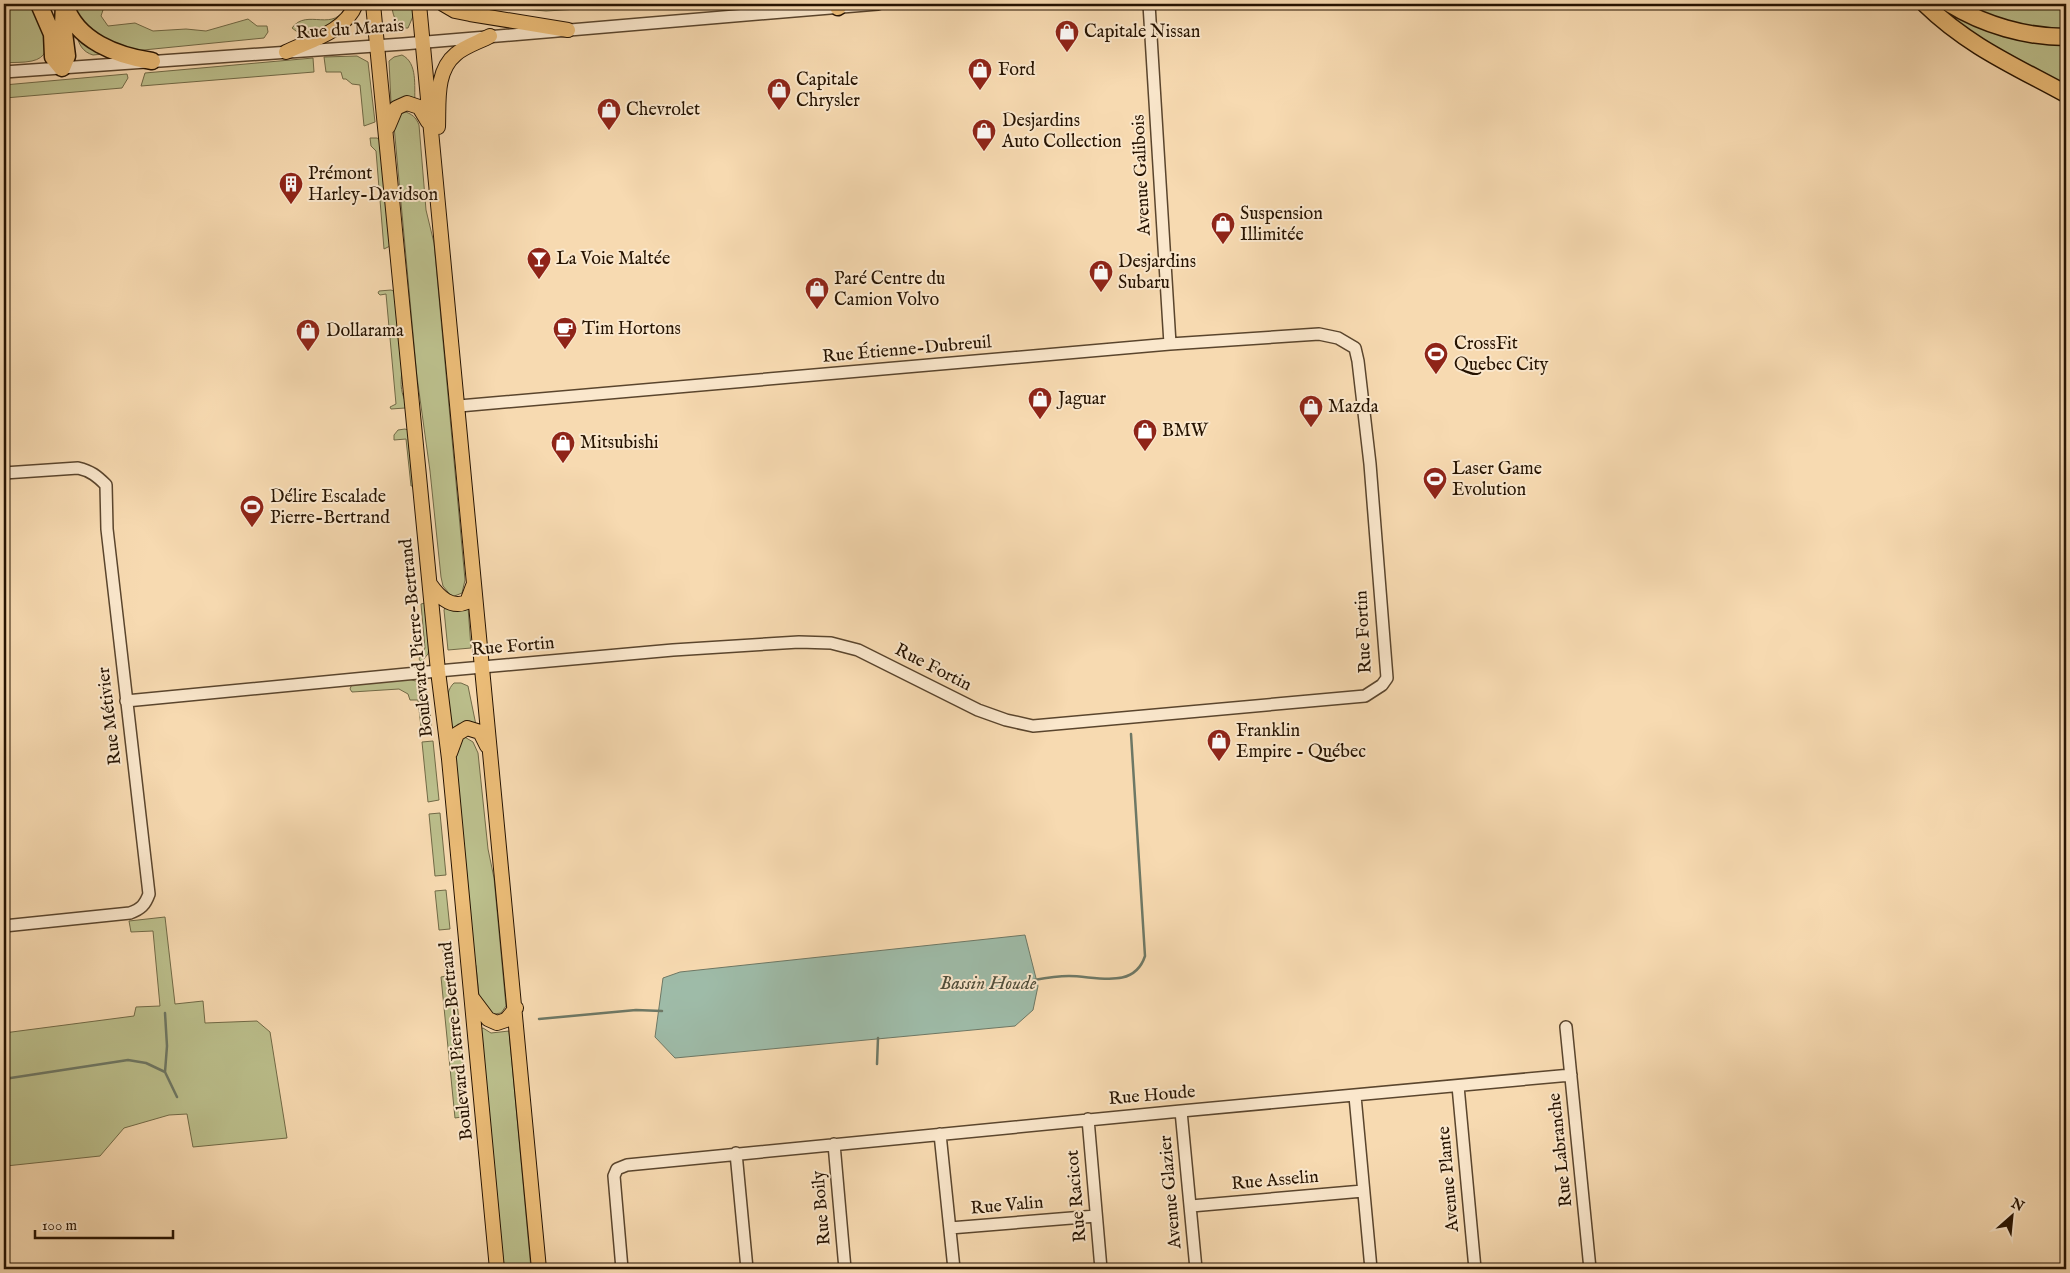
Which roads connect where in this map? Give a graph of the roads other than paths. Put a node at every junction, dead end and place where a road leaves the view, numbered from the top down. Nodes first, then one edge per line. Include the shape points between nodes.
1 (39, 4) edge
2 (64, 4) edge
3 (356, 4) edge
4 (373, 4) edge
5 (420, 4) edge
6 (444, 4) edge
7 (878, 4) edge
8 (1149, 4) edge
9 (1925, 4) edge
10 (1950, 4) edge
11 (838, 5) edge
12 (568, 30) junction
13 (490, 36) junction
14 (2066, 37) edge
15 (423, 42) junction
16 (377, 46) junction
17 (286, 52) junction
18 (152, 61) junction
19 (62, 68) junction
20 (4, 72) edge
21 (2066, 94) edge
22 (430, 125) junction
23 (386, 133) junction
24 (436, 186) junction
25 (1170, 344) junction
26 (1355, 348) joint
27 (459, 406) junction
28 (4, 473) edge
29 (474, 581) junction
30 (430, 583) junction
31 (482, 667) junction
32 (438, 670) junction
33 (126, 701) junction
34 (490, 753) junction
35 (449, 759) junction
36 (4, 926) edge
37 (472, 996) junction
38 (516, 1008) junction
39 (1566, 1027) dead end
40 (1571, 1075) junction
41 (1458, 1086) junction
42 (1354, 1096) junction
43 (1182, 1111) junction
44 (1088, 1120) junction
45 (940, 1134) junction
46 (834, 1144) junction
47 (736, 1153) junction
48 (1363, 1190) junction
49 (1190, 1206) junction
50 (1096, 1216) junction
51 (950, 1228) junction
52 (497, 1269) edge
53 (540, 1269) edge
54 (622, 1269) edge
55 (747, 1269) edge
56 (845, 1269) edge
57 (954, 1269) edge
58 (1101, 1269) edge
59 (1196, 1269) edge
60 (1371, 1269) edge
61 (1475, 1269) edge
62 (1590, 1269) edge

1 - 19 highway via 52,34 53,57
2 - 18 highway via 73,22 97,43 131,58
2 - 19 highway via 67,56
3 - 17 main road via 352,14 339,27
4 - 16 main road, Boulevard Pierre-Bertrand
5 - 15 main road
6 - 12 main road via 470,14
7 - 11 street, Rue du Marais
8 - 25 street, Avenue Galibois
9 - 21 highway via 1986,52
10 - 14 highway via 1987,22 2017,31
11 - 12 street, Rue du Marais
12 - 13 street, Rue du Marais
13 - 15 street, Rue du Marais
13 - 24 main road via 457,53 442,73
15 - 16 street, Rue du Marais
15 - 22 main road
16 - 17 street, Rue du Marais
16 - 23 main road, Boulevard Pierre-Bertrand
17 - 18 street, Rue du Marais
18 - 19 street, Rue du Marais
19 - 20 street, Rue du Marais
22 - 23 main road via 420,107 407,103 394,110
22 - 24 main road
23 - 30 main road, Boulevard Pierre-Bertrand
24 - 27 main road
25 - 26 street, Rue Étienne-Dubreuil via 1319,334 1338,338
25 - 27 street, Rue Étienne-Dubreuil
26 - 31 street, Rue Fortin via 1370,464 1387,678 1365,696 1033,726 978,710 858,650 832,643 673,650
27 - 29 main road
28 - 33 street, Rue Métivier via 78,468 89,470 106,486 107,529
29 - 30 main road via 467,602 456,605 443,599
29 - 31 main road
30 - 32 main road, Boulevard Pierre-Bertrand
31 - 32 street, Rue Fortin
31 - 34 main road
32 - 33 street, Rue Fortin
32 - 35 main road, Boulevard Pierre-Bertrand
33 - 36 street, Rue Métivier via 149,894 146,904 130,913
34 - 35 main road via 480,732 468,728 457,734
34 - 38 main road
35 - 37 main road, Boulevard Pierre-Bertrand
37 - 38 main road via 481,1012 493,1022 506,1020
37 - 52 main road, Boulevard Pierre-Bertrand
38 - 53 main road
39 - 40 street, Rue Labranche
40 - 41 street, Rue Houde
40 - 62 street, Rue Labranche
41 - 42 street, Rue Houde
41 - 61 street, Avenue Plante
42 - 43 street, Rue Houde
42 - 48 street
43 - 44 street, Rue Houde
43 - 49 street, Avenue Glazier
44 - 45 street, Rue Houde
44 - 50 street, Rue Racicot
45 - 46 street, Rue Houde
45 - 51 street
46 - 47 street, Rue Houde
46 - 56 street, Rue Boily
47 - 54 street, Rue Houde via 627,1164 617,1169 614,1176
47 - 55 street
48 - 49 street, Rue Asselin
48 - 60 street
49 - 59 street, Avenue Glazier
50 - 51 street, Rue Valin
50 - 58 street, Rue Racicot
51 - 57 street

